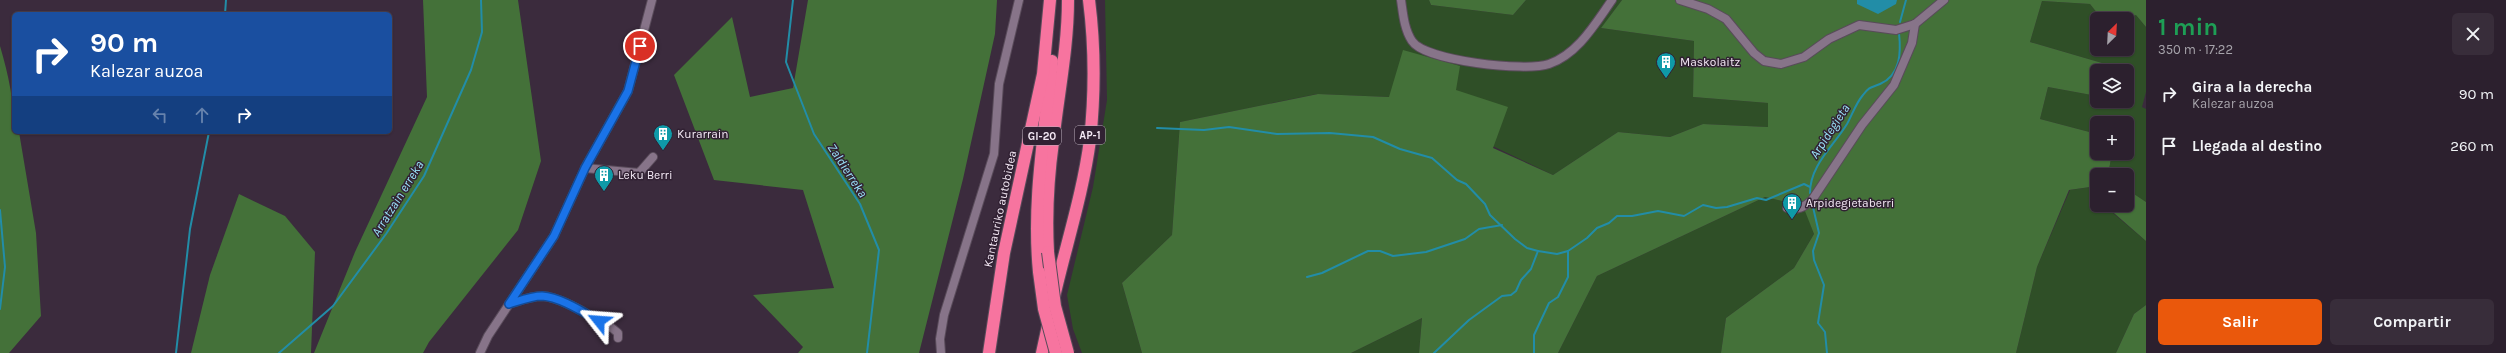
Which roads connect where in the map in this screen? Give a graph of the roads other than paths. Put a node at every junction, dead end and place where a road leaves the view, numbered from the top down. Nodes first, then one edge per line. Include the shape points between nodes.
1 (652, 0) edge
2 (1019, 0) edge
3 (1050, 0) edge
4 (1053, 0) edge
5 (1068, 0) edge
6 (1089, 0) edge
7 (1401, 0) edge
8 (1612, 0) edge
9 (1680, 0) edge
10 (1944, 0) edge
11 (1916, 24) junction
12 (653, 157) dead end
13 (585, 168) junction
14 (1787, 208) dead end
15 (509, 304) junction
16 (618, 338) dead end
17 (1042, 352) edge
18 (480, 353) edge
19 (941, 353) edge
20 (989, 353) edge
21 (1056, 353) edge
22 (1068, 353) edge

1 - 13 street via 628,91
2 - 19 street via 999,84 994,154 944,315 940,339
3 - 20 highway, Kantauriko autobidea via 1042,74 1004,253
4 - 21 highway, GI-20, bridge via 1054,42 1040,156 1036,245 1044,309
5 - 22 highway, GI-20, bridge via 1063,73 1049,185 1048,252 1055,306
6 - 17 highway, AP-1 via 1095,86 1090,141
7 - 8 street via 1410,36 1422,50 1480,64 1520,68 1549,64 1562,57 1592,28
9 - 11 street via 1708,8 1726,19 1754,53 1764,61 1781,64 1804,57 1829,39 1859,25 1896,30
10 - 11 street
11 - 14 street via 1906,58 1894,85 1862,125 1812,200 1804,207
12 - 13 street via 639,174
13 - 15 street via 554,236
15 - 16 street via 543,296 563,303 612,328 618,333
15 - 18 street

